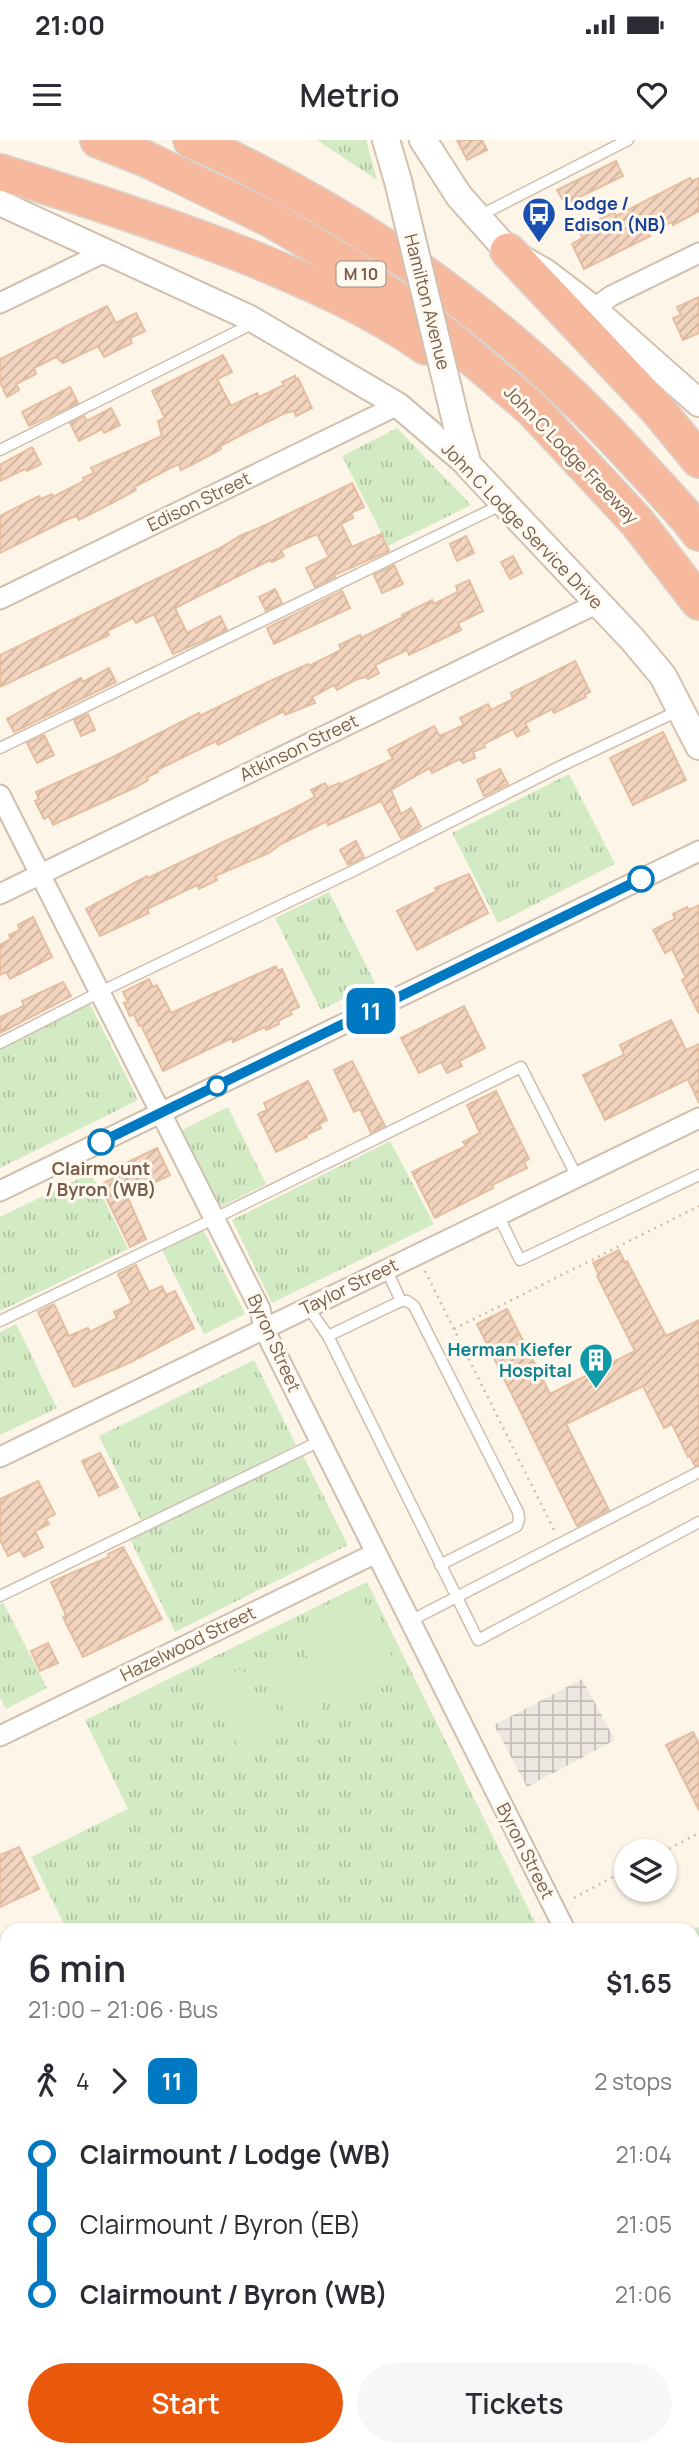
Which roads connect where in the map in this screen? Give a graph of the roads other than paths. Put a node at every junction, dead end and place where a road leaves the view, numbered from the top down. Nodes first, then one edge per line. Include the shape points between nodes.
1 (98, 140) edge
2 (191, 140) edge
3 (386, 140) edge
4 (423, 140) edge
5 (628, 140) edge
6 (0, 173) edge
7 (0, 203) edge
8 (477, 217) junction
9 (105, 251) junction
10 (508, 251) junction
11 (699, 253) edge
12 (0, 303) edge
13 (593, 309) junction
14 (250, 318) junction
15 (699, 403) edge
16 (398, 405) junction
17 (0, 450) edge
18 (699, 460) edge
19 (468, 465) junction
20 (583, 467) junction
21 (503, 504) junction
22 (699, 533) edge
23 (0, 599) edge
24 (699, 602) edge
25 (598, 603) junction
26 (680, 710) junction
27 (699, 746) edge
28 (0, 748) edge
29 (0, 795) edge
30 (699, 851) edge
31 (40, 874) junction
32 (0, 894) edge
33 (100, 992) junction
34 (0, 1043) edge
35 (162, 1113) junction
36 (699, 1118) edge
37 (699, 1175) edge
38 (577, 1177) junction
39 (0, 1191) edge
40 (498, 1215) junction
41 (213, 1218) junction
42 (386, 1269) junction
43 (401, 1301) junction
44 (309, 1307) junction
45 (0, 1321) edge
46 (264, 1329) junction
47 (328, 1336) junction
48 (320, 1441) junction
49 (0, 1457) edge
50 (699, 1472) edge
51 (699, 1522) edge
52 (376, 1553) junction
53 (440, 1565) junction
54 (0, 1596) edge
55 (456, 1597) junction
56 (410, 1621) junction
57 (0, 1736) edge
58 (561, 1923) edge

1 - 20 highway, John C Lodge Freeway / M 10 via 272,220 349,266 470,356 532,410
2 - 22 highway, M 10 via 375,238 492,325 604,427
3 - 19 main road, Hamilton Avenue, bridge
4 - 8 main road
5 - 8 lane
6 - 20 highway via 200,237 313,284 400,329
7 - 9 street, John C Lodge Service Drive
8 - 10 main road
9 - 12 street
9 - 14 street, John C Lodge Service Drive
10 - 13 main road
10 - 18 highway
11 - 13 street
13 - 15 main road
14 - 16 street, John C Lodge Service Drive
14 - 17 lane via 244,328
16 - 19 street, John C Lodge Service Drive
16 - 23 street, Edison Street
19 - 21 main road, John C Lodge Service Drive
20 - 24 highway, John C Lodge Freeway / M 10 via 637,522
21 - 25 main road, John C Lodge Service Drive
21 - 28 lane
25 - 26 main road, John C Lodge Service Drive via 663,676
25 - 31 street, Atkinson Street
26 - 27 main road, John C Lodge Service Drive
26 - 33 lane
29 - 31 street, Byron Street
30 - 35 street
31 - 32 street, Atkinson Street
31 - 33 street, Byron Street
33 - 34 lane
33 - 35 street, Byron Street
35 - 39 street
35 - 41 street, Byron Street
36 - 38 street, Taylor Street
37 - 40 lane via 520,1260
38 - 40 street, Taylor Street
38 - 41 lane via 521,1067
40 - 42 street, Taylor Street
41 - 45 lane
41 - 46 street, Byron Street via 260,1309
42 - 43 lane
42 - 44 street, Taylor Street
43 - 47 lane
43 - 53 lane via 414,1306 518,1512 517,1526
44 - 46 street, Taylor Street
44 - 47 lane
46 - 48 street, Byron Street
46 - 49 street, Taylor Street
47 - 53 lane
48 - 52 street, Byron Street
48 - 54 lane
50 - 55 lane
51 - 55 lane via 478,1640
52 - 56 street, Byron Street
52 - 57 street, Hazelwood Street
53 - 55 lane
55 - 56 lane
56 - 58 street, Byron Street

